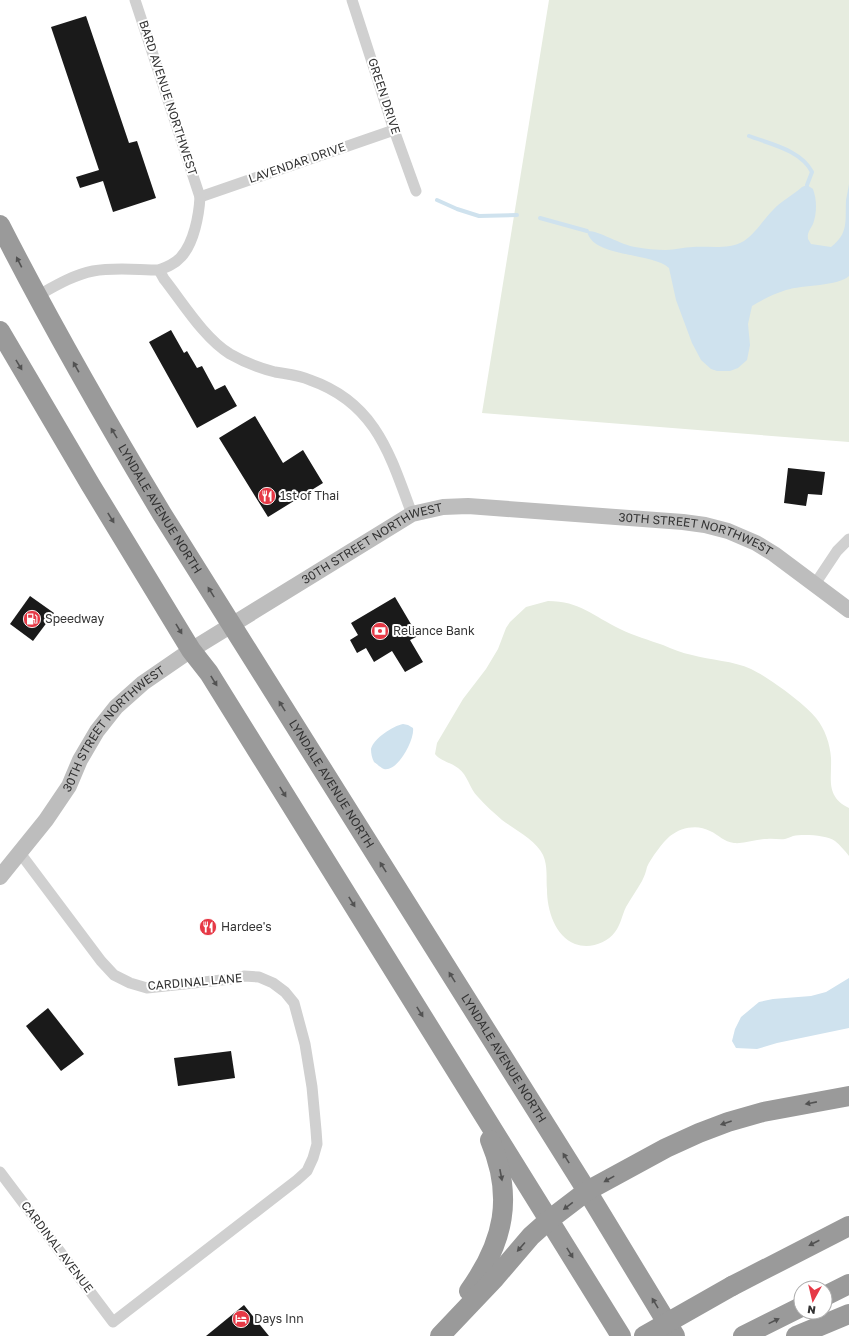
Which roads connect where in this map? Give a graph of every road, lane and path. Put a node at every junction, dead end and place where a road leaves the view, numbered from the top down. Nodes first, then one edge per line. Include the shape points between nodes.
1 (135, 0) edge
2 (352, 0) edge
3 (394, 130) junction
4 (416, 191) dead end
5 (200, 197) junction
6 (0, 224) edge
7 (159, 270) junction
8 (36, 296) junction
9 (0, 331) edge
10 (412, 514) junction
11 (849, 539) edge
12 (815, 584) junction
13 (849, 610) edge
14 (232, 625) junction
15 (191, 650) junction
16 (20, 853) junction
17 (0, 877) edge
18 (467, 1086) junction
19 (849, 1096) edge
20 (0, 1172) edge
21 (587, 1191) junction
22 (549, 1220) junction
23 (849, 1226) edge
24 (849, 1284) edge
25 (833, 1292) edge
26 (793, 1312) edge
27 (849, 1314) edge
28 (113, 1322) joint
29 (745, 1335) edge
30 (434, 1336) edge
31 (440, 1336) edge
32 (621, 1336) edge
33 (644, 1336) edge
34 (675, 1336) edge
35 (796, 1336) edge

1 - 5 street, BARD AVENUE NORTHWEST
2 - 3 street, GREEN DRIVE
3 - 4 street, GREEN DRIVE
3 - 5 street, LAVENDAR DRIVE
5 - 7 street via 197,220 187,248 181,258
8 -> 6 highway, LYNDALE AVENUE NORTH
7 - 8 street via 92,271
7 - 10 street via 207,334 228,353 255,366 302,377 322,385 360,411 381,438
14 -> 8 highway, LYNDALE AVENUE NORTH via 162,514
9 -> 15 highway
10 - 12 street, 30TH STREET NORTHWEST via 443,507 481,506 705,525 756,543
10 - 14 street, 30TH STREET NORTHWEST
11 - 12 street via 837,551
12 - 13 street, 30TH STREET NORTHWEST
14 - 15 street, 30TH STREET NORTHWEST
21 -> 14 highway, LYNDALE AVENUE NORTH
15 - 16 street, 30TH STREET NORTHWEST via 143,683 116,707 97,731 69,786
15 -> 18 highway via 209,673
16 - 17 street, 30TH STREET NORTHWEST
16 - 28 street, CARDINAL LANE via 114,975 130,984 147,988 244,976 259,977 273,983 294,1003 305,1044 312,1087 316,1144 314,1158 307,1171
18 - 22 highway
18 -> 30 highway via 500,1169 503,1186 501,1222 495,1246 481,1275
19 -> 21 highway via 763,1112 721,1125 666,1148
20 - 28 street, CARDINAL AVENUE
21 -> 22 highway
34 -> 21 highway, LYNDALE AVENUE NORTH
22 -> 31 highway via 531,1236
22 -> 32 highway
23 -> 33 highway, bridge via 732,1286
24 - 25 highway
29 -> 26 highway
27 - 35 highway

